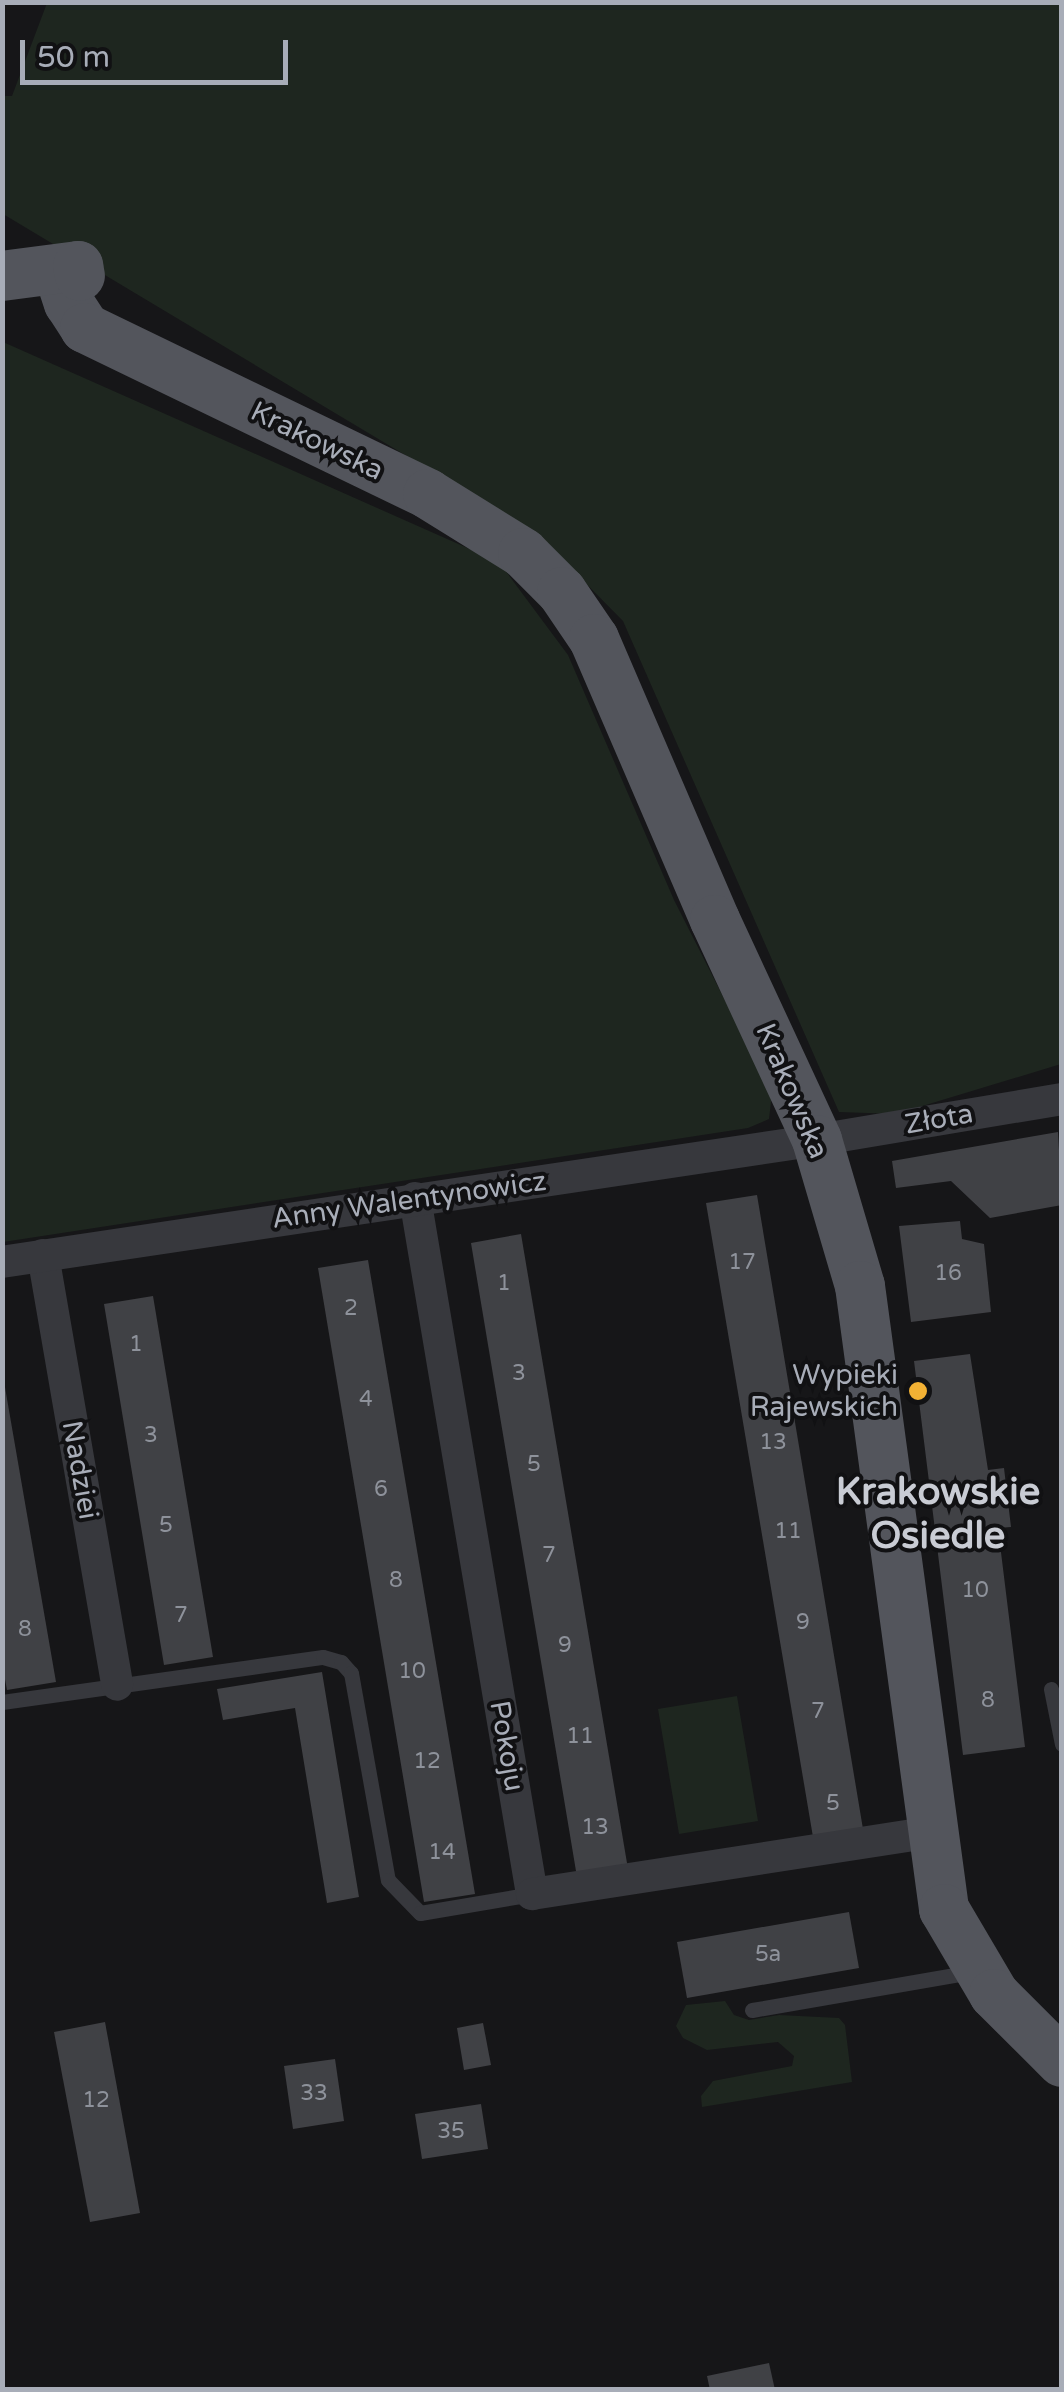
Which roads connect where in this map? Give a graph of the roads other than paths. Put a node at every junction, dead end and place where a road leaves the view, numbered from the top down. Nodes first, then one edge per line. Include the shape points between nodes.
1 (2, 276) edge
2 (71, 279) junction
3 (2, 290) edge
4 (1062, 1098) edge
5 (817, 1140) junction
6 (415, 1198) junction
7 (42, 1255) junction
8 (2, 1262) edge
9 (117, 1685) junction
10 (1051, 1689) dead end
11 (2, 1702) edge
12 (1062, 1744) edge
13 (933, 1832) junction
14 (532, 1894) junction
15 (980, 1970) junction
16 (752, 2010) dead end
17 (1052, 2044) edge

1 - 2 main road
2 - 3 main road
2 - 5 main road, Krakowska via 106,332 146,359 428,494 523,552 562,592 594,638
4 - 5 street, Złota
5 - 6 street, Anny Walentynowicz
5 - 13 main road, Krakowska via 860,1286
6 - 7 street, Anny Walentynowicz
6 - 14 street, Pokoju
7 - 8 street, Anny Walentynowicz
7 - 9 street, Nadziei
9 - 11 lane
9 - 14 lane via 323,1658 341,1662 351,1673 388,1880 420,1913
10 - 12 lane
13 - 14 street
13 - 15 main road, Krakowska via 944,1910
15 - 16 lane
15 - 17 main road, Krakowska via 994,1994

